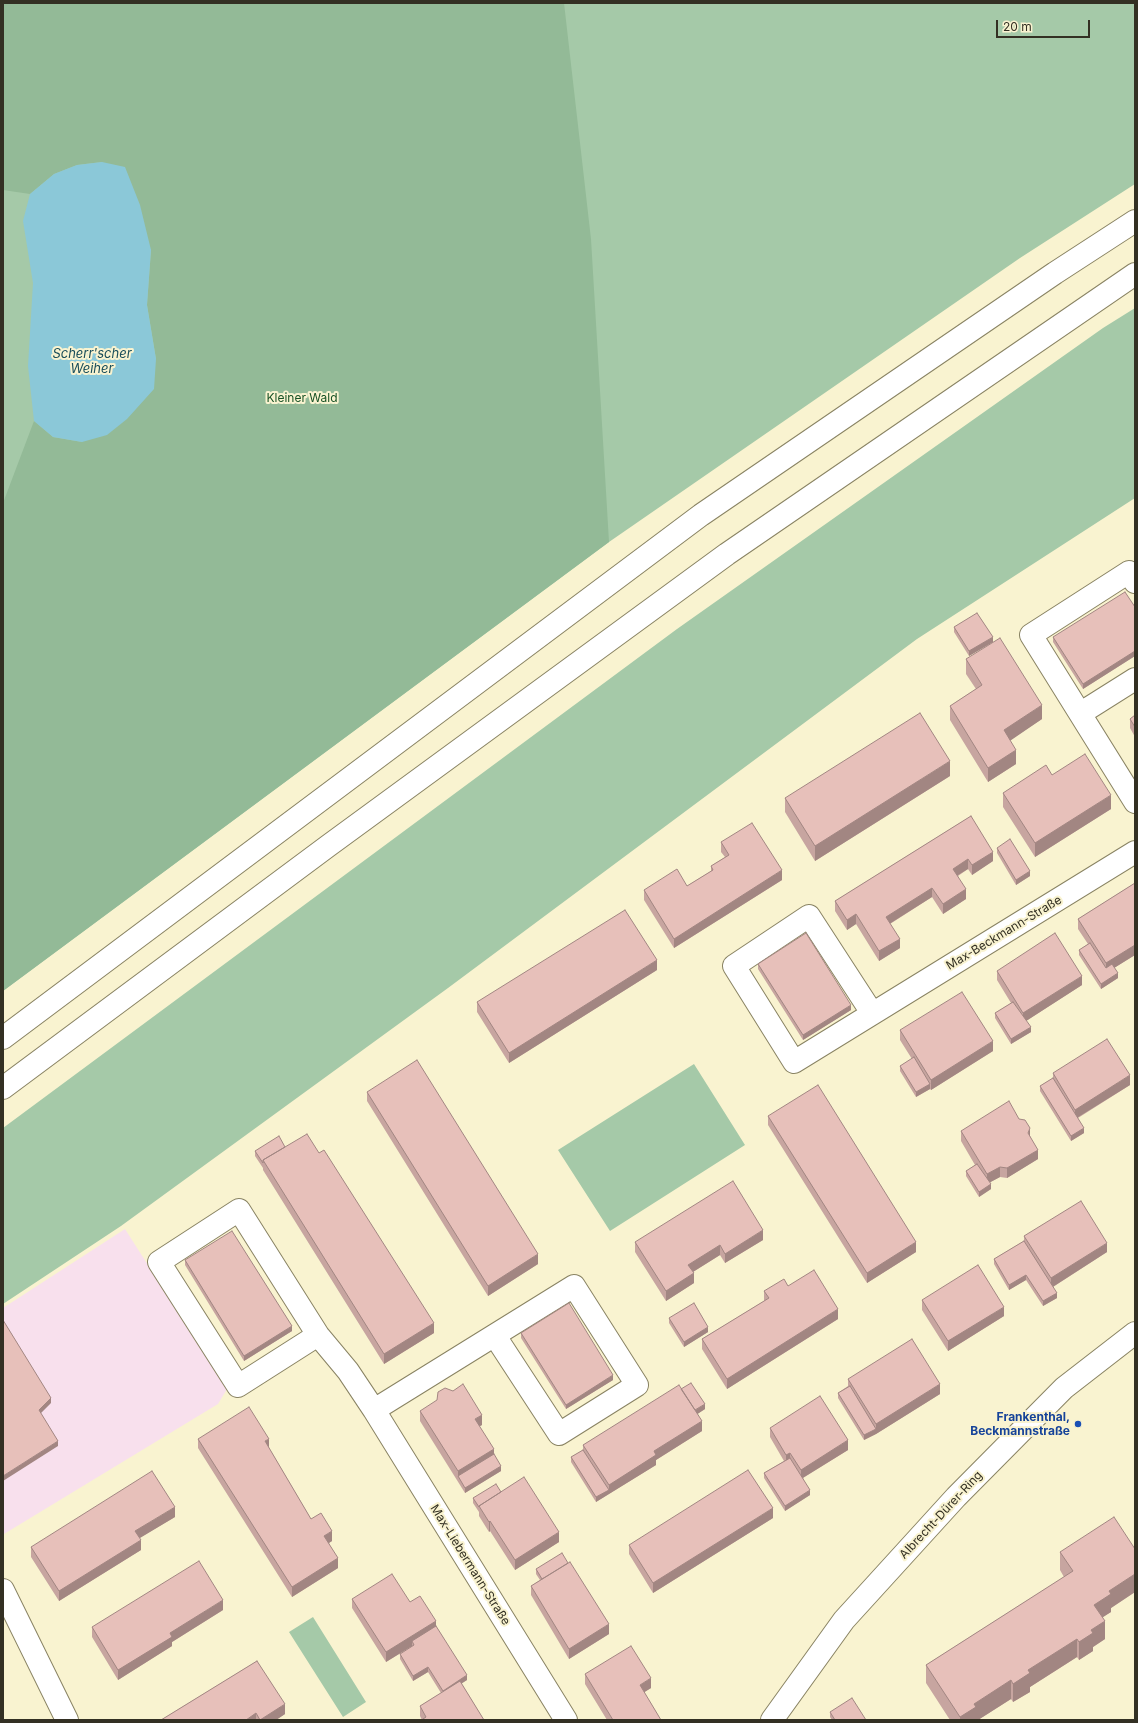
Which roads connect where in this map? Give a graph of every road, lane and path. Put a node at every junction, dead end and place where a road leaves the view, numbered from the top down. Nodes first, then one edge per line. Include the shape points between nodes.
1 (1135, 221) edge
2 (1135, 274) edge
3 (1135, 582) edge
4 (1135, 678) edge
5 (1081, 713) junction
6 (1135, 802) edge
7 (1135, 852) edge
8 (872, 1013) junction
9 (3, 1038) edge
10 (3, 1088) edge
11 (1135, 1333) edge
12 (318, 1335) junction
13 (496, 1336) junction
14 (374, 1410) junction
15 (3, 1590) edge
16 (67, 1720) edge
17 (566, 1720) edge
18 (772, 1720) edge

1 - 9 main road via 701,515
2 - 10 main road via 727,554
3 - 5 main road via 1129,572 1031,635
4 - 5 main road
5 - 6 main road
7 - 8 main road, Max-Beckmann-Straße
8 - 8 main road, Max-Beckmann-Straße via 794,1062 734,966 809,916
11 - 18 main road, Albrecht-Dürer-Ring via 1064,1388 956,1497 844,1620
12 - 12 main road, Max-Liebermann-Straße via 239,1210 159,1262 238,1386
12 - 14 main road, Max-Liebermann-Straße via 348,1371
13 - 13 main road via 574,1286 637,1385 558,1434
13 - 14 main road
14 - 17 main road, Max-Liebermann-Straße
15 - 16 main road

